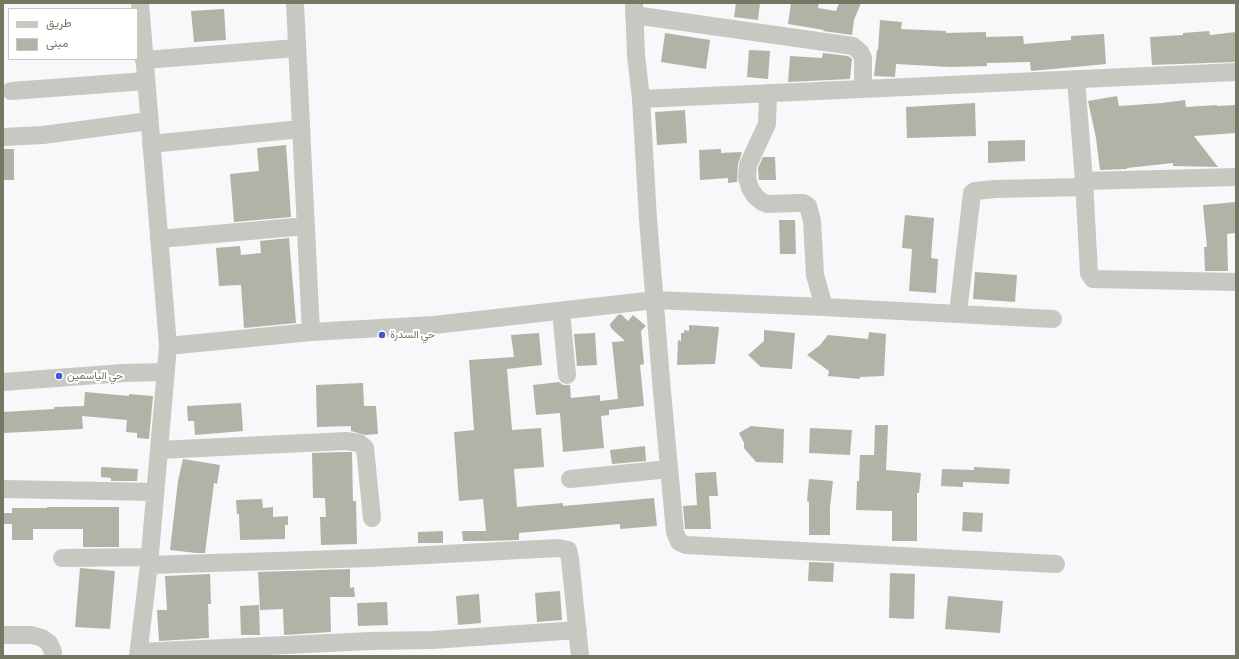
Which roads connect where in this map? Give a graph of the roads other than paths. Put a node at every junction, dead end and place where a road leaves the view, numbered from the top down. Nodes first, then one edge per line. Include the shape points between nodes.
1 (140, 3) edge
2 (295, 3) edge
3 (634, 9) edge
4 (297, 48) junction
5 (144, 60) junction
6 (1236, 72) edge
7 (1076, 79) junction
8 (146, 81) junction
9 (863, 89) junction
10 (11, 91) dead end
11 (768, 93) junction
12 (641, 99) junction
13 (149, 121) junction
14 (301, 129) junction
15 (3, 137) edge
16 (151, 144) junction
17 (1236, 177) edge
18 (1084, 184) junction
19 (306, 226) junction
20 (159, 239) junction
21 (1236, 282) edge
22 (655, 300) junction
23 (824, 307) junction
24 (561, 311) junction
25 (958, 313) junction
26 (1053, 319) dead end
27 (311, 332) junction
28 (168, 346) junction
29 (166, 372) junction
30 (567, 375) dead end
31 (3, 382) edge
32 (159, 450) junction
33 (669, 470) junction
34 (570, 479) dead end
35 (3, 489) edge
36 (155, 492) junction
37 (372, 518) dead end
38 (62, 558) dead end
39 (149, 561) junction
40 (1056, 564) dead end
41 (578, 630) junction
42 (3, 635) edge
43 (138, 654) edge
44 (53, 656) edge
45 (580, 656) edge

1 - 5 street
2 - 4 street
3 - 9 street via 853,46 863,58
3 - 12 street
4 - 5 street
4 - 14 street
5 - 8 street
6 - 7 street
7 - 9 street
7 - 18 street
8 - 10 street
8 - 13 street
9 - 11 street
11 - 12 street
11 - 23 street via 767,124 748,165 747,178 750,188 762,202 803,203 808,206 811,215 815,275
12 - 22 street
13 - 15 street via 43,135
13 - 16 street
14 - 16 street
14 - 19 street
16 - 20 street
17 - 18 street
18 - 21 street via 1089,273 1093,279
18 - 25 street via 994,189 972,193
19 - 20 street
19 - 27 street
20 - 28 street
22 - 23 street
22 - 24 street
22 - 33 street
23 - 25 street
24 - 27 street via 434,325
24 - 30 street
25 - 26 street
27 - 28 street
28 - 29 street
29 - 31 street
29 - 32 street
32 - 36 street
32 - 37 street via 346,441 359,443 365,448
33 - 34 street
33 - 40 street via 674,532 680,542 686,545
35 - 36 street
36 - 39 street
38 - 39 street
39 - 41 street via 421,555 558,548 568,550
39 - 43 street
41 - 43 street via 432,640
41 - 45 street
42 - 44 street via 42,638 49,643

